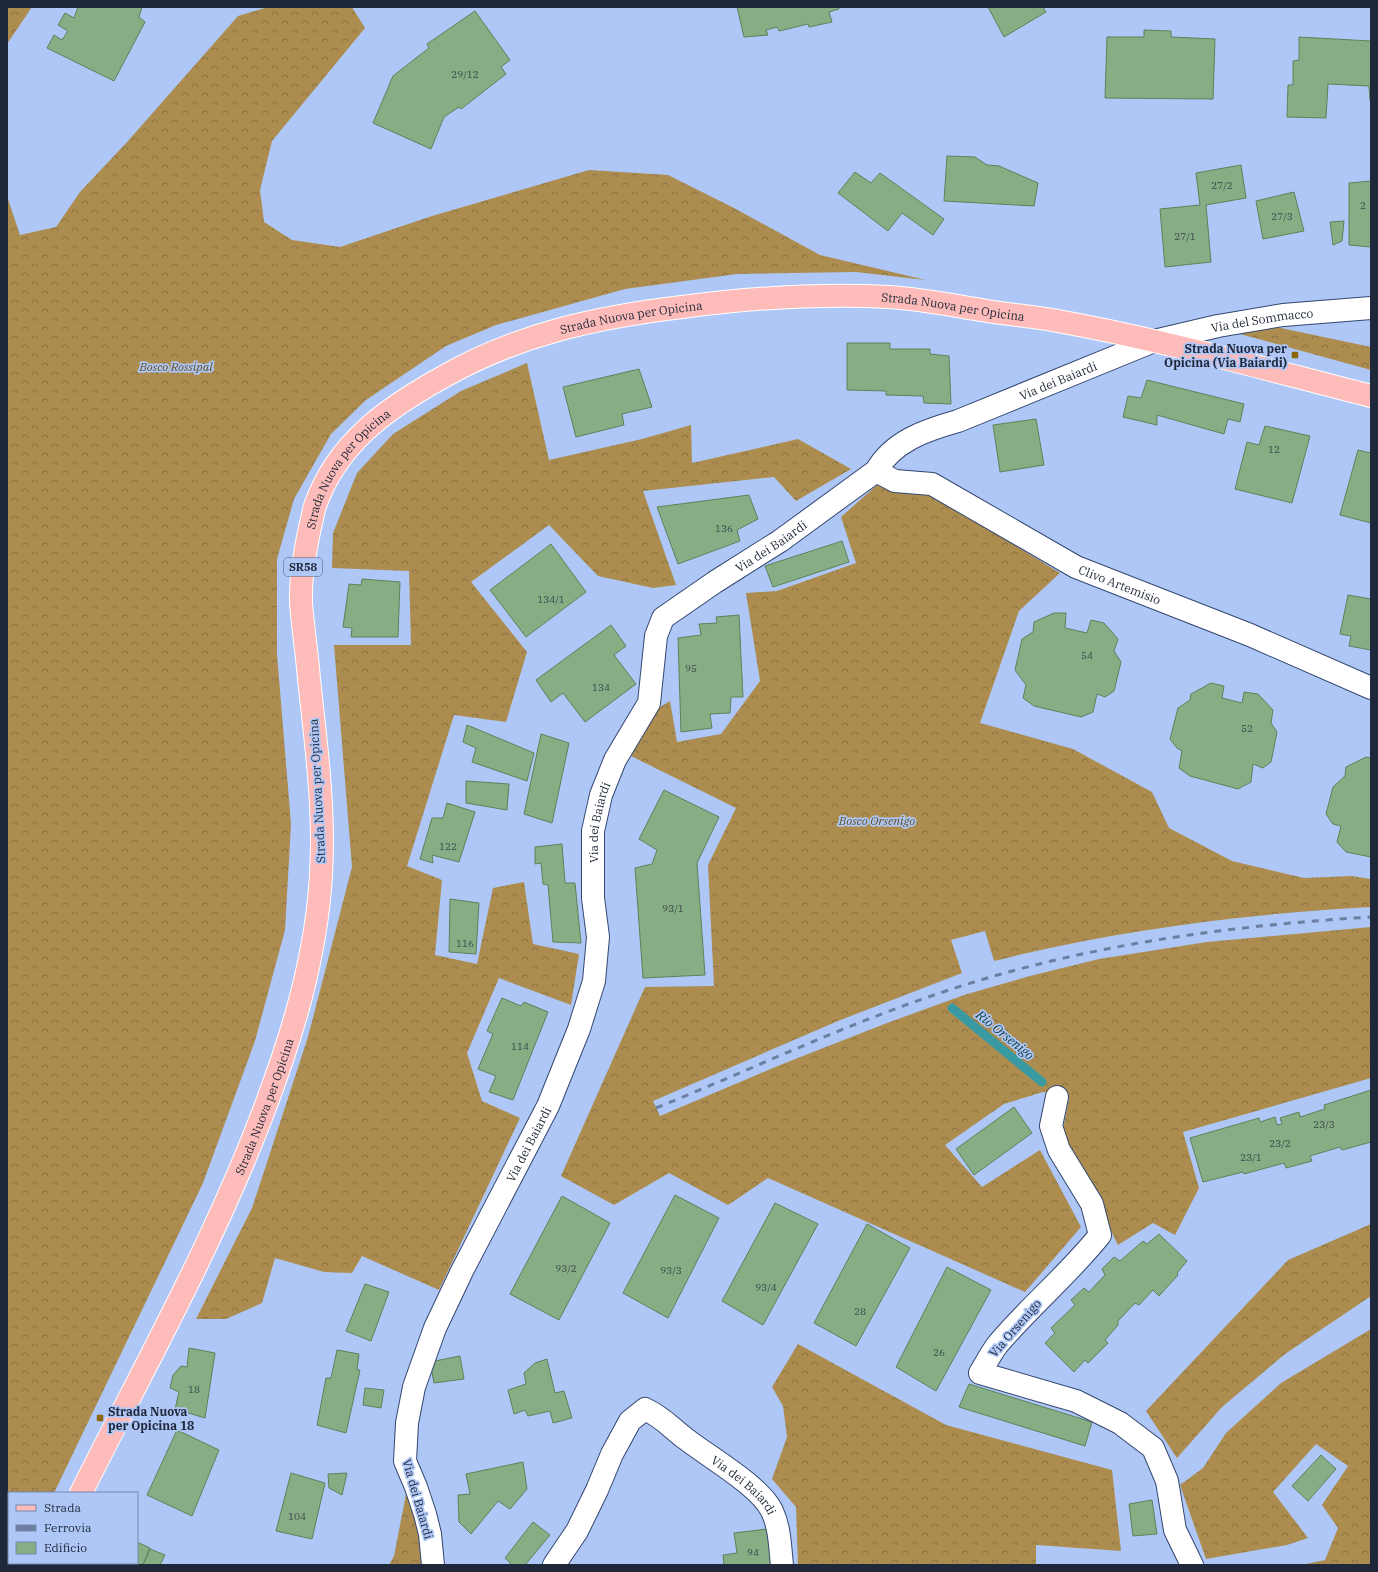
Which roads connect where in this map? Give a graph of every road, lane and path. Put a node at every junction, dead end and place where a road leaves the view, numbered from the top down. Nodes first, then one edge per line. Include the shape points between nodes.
1 (1371, 308) edge
2 (1154, 341) junction
3 (1371, 396) edge
4 (876, 471) junction
5 (1371, 688) edge
6 (1057, 1097) dead end
7 (82, 1492) edge
8 (433, 1565) edge
9 (554, 1565) edge
10 (782, 1565) edge
11 (1192, 1565) edge

1 - 2 street, Via del Sommacco via 1282,314
2 - 3 main road, Strada Nuova per Opicina / SR58
2 - 4 street, Via dei Baiardi via 958,421 930,429 908,440 883,459
2 - 7 main road, Strada Nuova per Opicina / SR58 via 1060,322 894,297 804,295 746,299 621,314 521,341 465,364 415,393 379,418 349,446 314,507 304,556 301,598 317,758 321,841 316,923 308,970 287,1046 226,1206
4 - 5 street, Clivo Artemisio via 895,481 932,484 1076,567 1250,635
4 - 8 street, Via dei Baiardi via 780,541 663,618 656,636 649,703 615,760 601,795 593,831 592,898 598,937 594,981 580,1029 548,1106 435,1328 414,1387 407,1423 405,1461 425,1514
6 - 11 street, Via Orsenigo via 1051,1126 1059,1150 1092,1204 1100,1235 1080,1260 997,1346 980,1373 1076,1401 1120,1423 1152,1448 1167,1481 1175,1530
9 - 10 street, Via dei Baiardi via 577,1531 630,1420 645,1409 662,1417 686,1439 752,1487 772,1510 780,1535

